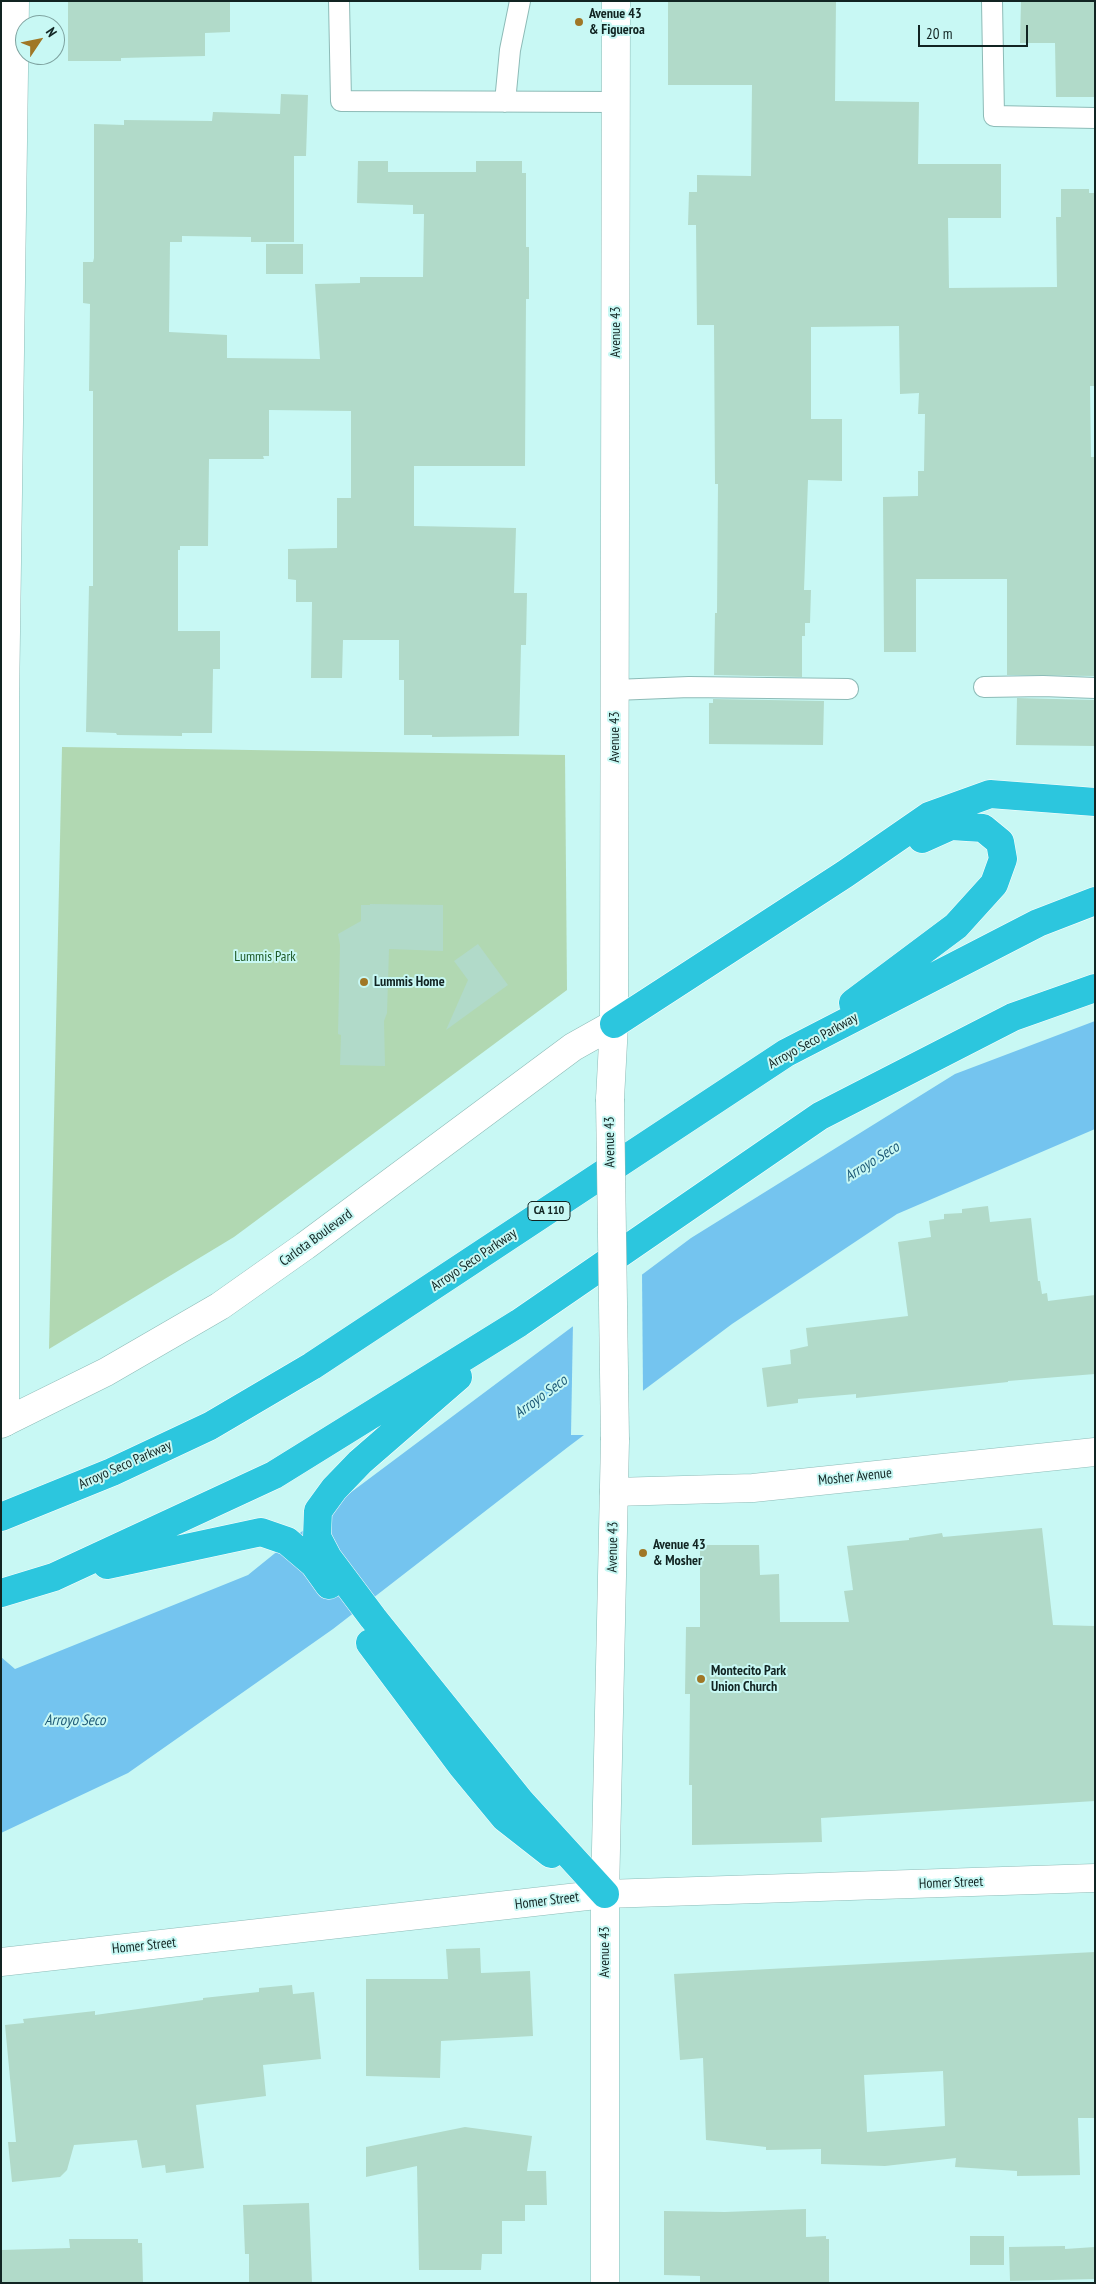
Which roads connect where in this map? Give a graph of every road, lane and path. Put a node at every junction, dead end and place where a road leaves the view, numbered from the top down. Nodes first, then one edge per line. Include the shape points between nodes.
1 (14, 1) edge
2 (339, 1) edge
3 (520, 1) edge
4 (616, 1) edge
5 (992, 1) edge
6 (505, 102) junction
7 (616, 102) junction
8 (1095, 118) edge
9 (984, 687) dead end
10 (1095, 688) edge
11 (848, 689) dead end
12 (615, 690) junction
13 (3, 702) edge
14 (1095, 802) edge
15 (845, 874) junction
16 (1095, 901) edge
17 (1095, 988) edge
18 (614, 1024) junction
19 (786, 1053) junction
20 (519, 1323) junction
21 (3, 1423) edge
22 (1095, 1452) edge
23 (614, 1492) junction
24 (1, 1517) edge
25 (54, 1577) junction
26 (1, 1593) edge
27 (367, 1624) junction
28 (1095, 1878) edge
29 (605, 1894) junction
30 (1, 1962) edge
31 (604, 2283) edge

1 - 13 street
2 - 6 lane via 341,101
3 - 6 lane via 510,50
4 - 7 street, Avenue 43
5 - 8 lane via 994,116
6 - 7 lane
7 - 12 street, Avenue 43
9 - 10 lane
11 - 12 lane via 689,687
12 - 18 street, Avenue 43
13 - 21 street
14 - 15 highway via 990,794 929,816
15 - 18 highway
15 - 19 highway via 951,826 983,828 1000,842 1003,859 994,884 956,926
16 - 19 highway, Arroyo Seco Parkway / CA 110 via 1038,923
17 - 20 highway via 1012,1018 820,1116
18 - 21 street, Carlota Boulevard via 573,1048 220,1306 106,1372
18 - 23 street, Avenue 43, bridge via 610,1099
19 - 24 highway, Arroyo Seco Parkway / CA 110 via 312,1366 210,1426 112,1472
20 - 25 highway via 274,1475
20 - 27 highway via 360,1462 318,1511 317,1537
22 - 23 street, Mosher Avenue via 753,1488
23 - 29 street, Avenue 43
25 - 26 highway
25 - 27 highway via 261,1532 287,1541 314,1564
27 - 29 highway via 462,1766 505,1818
28 - 29 street, Homer Street
29 - 30 street, Homer Street
29 - 31 street, Avenue 43

